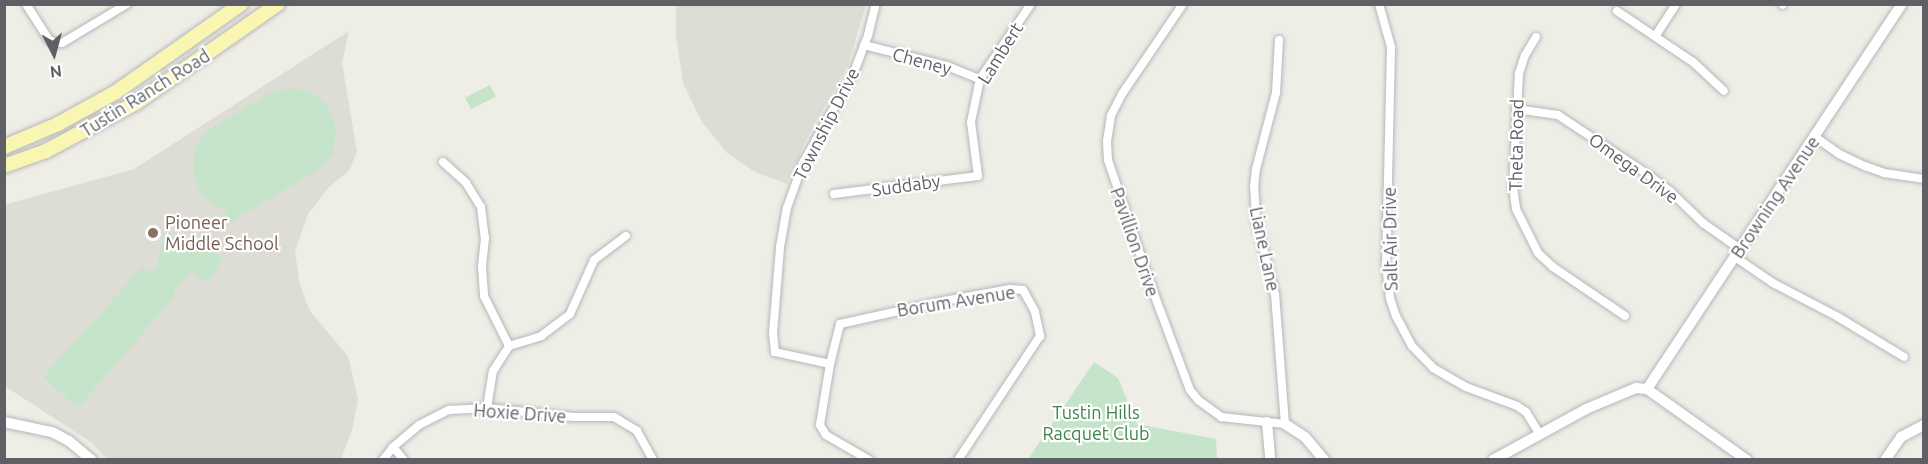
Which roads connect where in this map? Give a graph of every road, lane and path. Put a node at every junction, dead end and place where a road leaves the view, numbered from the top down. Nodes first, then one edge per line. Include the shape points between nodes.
1 (26, 4) edge
2 (127, 4) edge
3 (278, 4) edge
4 (876, 4) edge
5 (1031, 4) edge
6 (1183, 4) edge
7 (1379, 4) edge
8 (1676, 4) edge
9 (1902, 4) edge
10 (233, 6) edge
11 (1617, 10) dead end
12 (248, 26) junction
13 (1656, 36) junction
14 (1536, 37) dead end
15 (1279, 40) dead end
16 (864, 45) junction
17 (980, 79) junction
18 (1724, 91) dead end
19 (1516, 109) junction
20 (1815, 137) junction
21 (4, 147) edge
22 (443, 162) dead end
23 (4, 166) edge
24 (978, 176) joint
25 (1923, 178) edge
26 (834, 194) dead end
27 (626, 236) dead end
28 (1737, 253) junction
29 (1625, 316) dead end
30 (508, 346) junction
31 (1904, 357) dead end
32 (830, 364) junction
33 (1647, 389) junction
34 (487, 408) junction
35 (4, 422) edge
36 (1267, 422) junction
37 (1285, 424) junction
38 (1923, 425) edge
39 (1540, 434) junction
40 (393, 447) junction
41 (92, 459) edge
42 (383, 459) edge
43 (404, 459) edge
44 (653, 459) edge
45 (869, 459) edge
46 (958, 459) edge
47 (1270, 459) edge
48 (1324, 459) edge
49 (1497, 459) edge
50 (1746, 459) edge
51 (1885, 459) edge

1 - 2 street via 49,40 56,44
3 - 12 main road, Tustin Ranch Road
4 - 16 street, Township Drive
5 - 17 street, Lambert
6 - 36 street, Pavillion Drive via 1111,116 1108,160 1190,390 1221,417
7 - 39 street, Salt Air Drive via 1391,47 1386,265 1396,316 1412,346 1433,368 1466,387 1517,406 1526,412
8 - 13 street
9 - 20 street, Browning Avenue
10 - 12 main road
10 - 21 main road, Tustin Ranch Road via 116,93
11 - 13 street
12 - 23 main road, Tustin Ranch Road via 136,103 46,151
13 - 18 street
14 - 19 street, Theta Road via 1519,73
15 - 37 street, Liane Lane via 1276,93 1254,187 1256,220 1275,295
16 - 17 street, Cheney via 947,66
16 - 32 street, Township Drive via 854,72 811,146 790,197 779,256 772,342 776,352
17 - 24 street, Lambert via 971,122
19 - 28 street, Omega Drive via 1558,115 1671,192
19 - 29 street, Theta Road via 1514,187 1516,209 1524,230 1538,253 1553,267
20 - 25 street via 1864,166 1893,175
20 - 28 street, Browning Avenue
22 - 30 street via 466,183 481,207 484,296
24 - 26 street, Suddaby
27 - 30 street via 594,260 570,314 541,336
28 - 31 street, Omega Drive via 1773,283
28 - 33 street, Browning Avenue
30 - 34 street via 493,371
32 - 45 street via 820,425 826,435
32 - 46 street, Borum Avenue via 840,324 1010,288 1023,290 1035,312 1040,336
33 - 39 street via 1636,388 1586,409
33 - 50 street
34 - 40 street, Hoxie Drive via 449,410 419,425
34 - 44 street, Hoxie Drive via 614,417 637,431
35 - 41 street via 52,432
36 - 37 street, Pavillion Drive
36 - 47 street
37 - 48 street via 1305,437
38 - 51 street via 1901,437
39 - 49 street
40 - 42 street, Hoxie Drive
40 - 43 street

